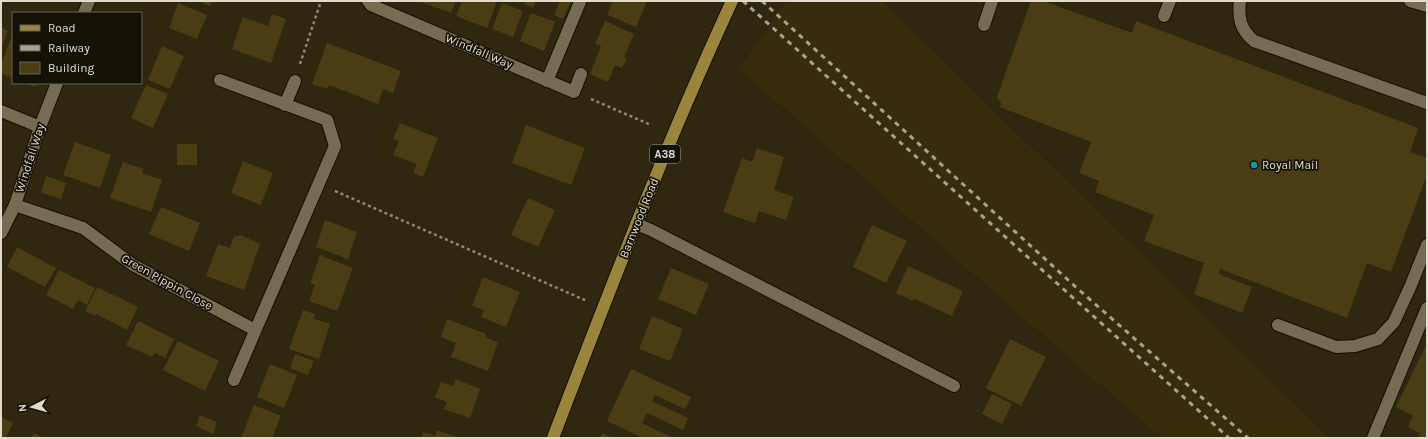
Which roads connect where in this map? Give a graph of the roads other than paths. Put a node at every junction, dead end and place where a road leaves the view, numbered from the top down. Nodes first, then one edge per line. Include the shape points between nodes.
1 (89, 1) edge
2 (368, 1) edge
3 (732, 1) edge
4 (992, 1) edge
5 (1170, 1) edge
6 (1240, 1) edge
7 (1410, 1) edge
8 (580, 2) dead end
9 (1427, 6) edge
10 (84, 12) edge
11 (1164, 16) dead end
12 (984, 26) dead end
13 (581, 74) dead end
14 (220, 80) dead end
15 (294, 81) road end
16 (547, 81) junction
17 (57, 84) edge
18 (1427, 103) edge
19 (286, 104) junction
20 (1, 110) edge
21 (40, 127) junction
22 (14, 205) junction
23 (636, 224) junction
24 (1, 233) edge
25 (1427, 245) edge
26 (1427, 308) edge
27 (1278, 324) dead end
28 (255, 330) junction
29 (234, 380) dead end
30 (954, 386) dead end
31 (553, 438) edge
32 (1373, 438) edge

1 - 10 street
2 - 16 street, Windfall Way via 371,5
3 - 23 main road, Barnwood Road / A38
4 - 12 street
5 - 11 street
6 - 18 street via 1241,24 1246,34 1254,41
7 - 9 street
8 - 16 street
13 - 16 street, Windfall Way via 574,92
14 - 19 street
15 - 19 street
17 - 21 street, Windfall Way
19 - 28 street via 327,120 335,146
20 - 21 street
21 - 22 street, Windfall Way
22 - 24 street, Windfall Way
22 - 28 street, Green Pippin Close via 83,228 133,265
23 - 30 street
23 - 31 main road, Barnwood Road / A38
25 - 27 street via 1394,322 1378,339 1355,346 1336,347
26 - 32 street
28 - 29 street

